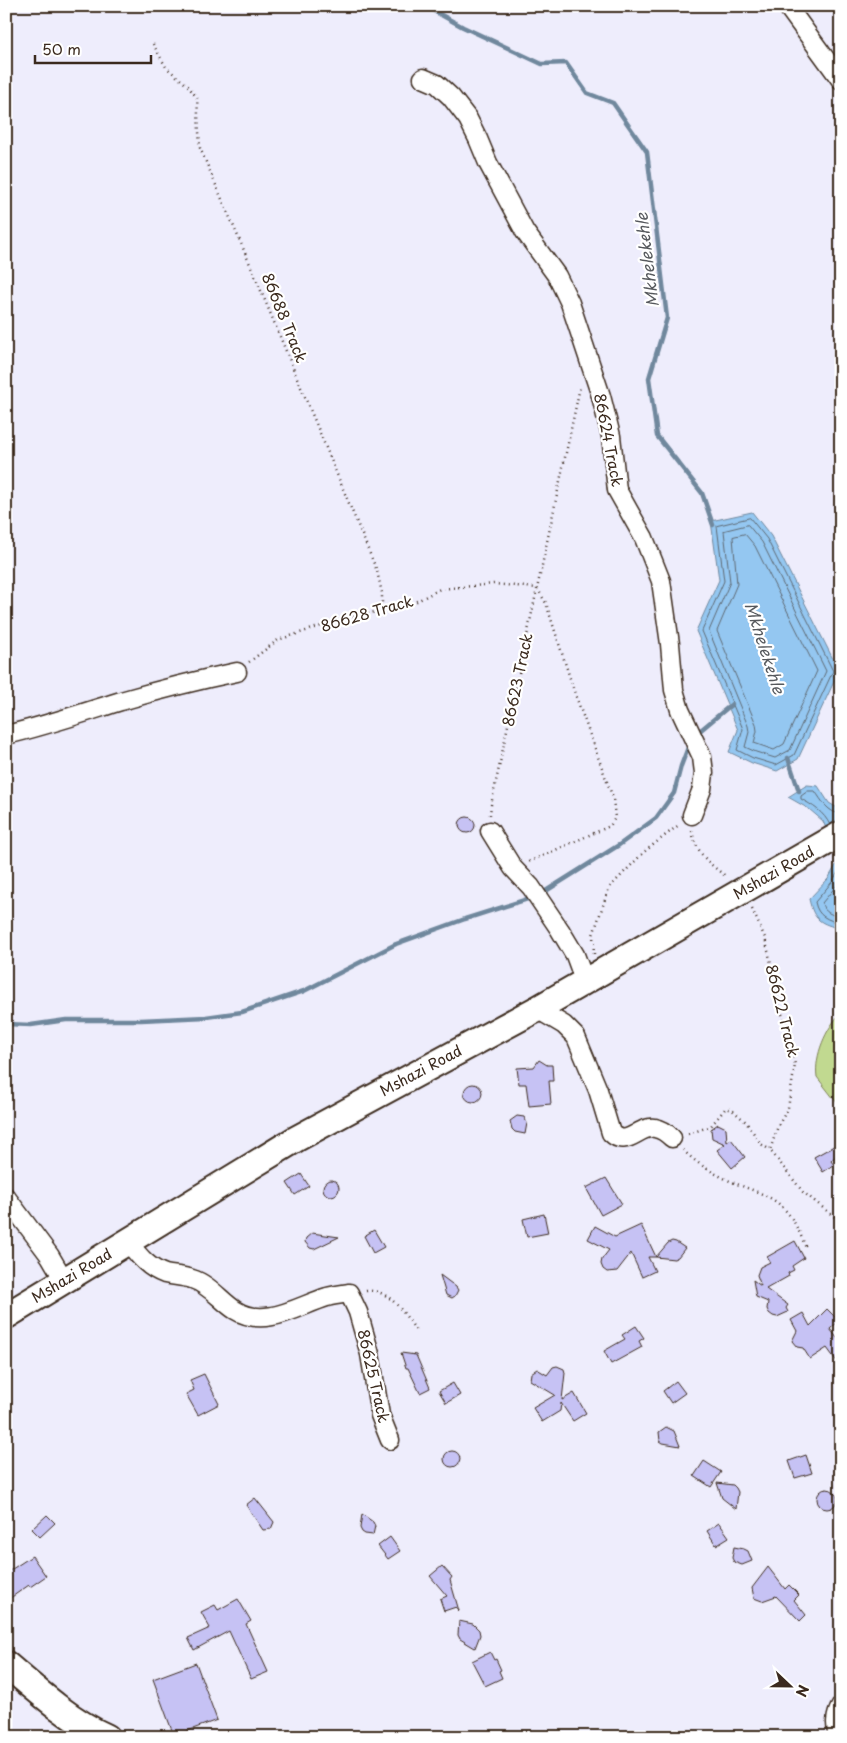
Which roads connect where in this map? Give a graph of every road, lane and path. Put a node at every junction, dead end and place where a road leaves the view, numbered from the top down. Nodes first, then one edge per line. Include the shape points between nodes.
1 (787, 6) edge
2 (153, 44) dead end
3 (422, 78) dead end
4 (841, 80) edge
5 (587, 354) junction
6 (538, 588) junction
7 (382, 611) junction
8 (237, 672) joint
9 (6, 735) edge
10 (692, 815) junction
11 (490, 831) joint
12 (841, 834) edge
13 (513, 868) junction
14 (746, 889) junction
15 (590, 979) junction
16 (537, 1009) junction
17 (672, 1138) junction
18 (770, 1150) junction
19 (6, 1197) edge
20 (841, 1222) edge
21 (128, 1242) junction
22 (806, 1248) dead end
23 (64, 1280) junction
24 (349, 1293) junction
25 (6, 1316) edge
26 (417, 1332) dead end
27 (390, 1440) dead end
28 (6, 1664) edge
29 (841, 1706) edge
30 (107, 1737) edge
31 (838, 1737) edge

1 - 4 street
2 - 7 path, 86688 Track via 166,67 197,98 200,148 377,571
3 - 5 street, 86624 Track via 437,84 468,118 488,163 526,232 558,276
5 - 6 path, 86623 Track
5 - 10 street, 86624 Track via 611,436 617,490 644,538 661,581 674,690 702,757 702,789
6 - 7 path, 86628 Track via 494,584 440,589 413,603
6 - 11 path, 86623 Track via 490,806
6 - 13 path via 613,798 615,818 610,826
7 - 8 path, 86628 Track via 336,621 278,640
8 - 9 street via 186,683
10 - 14 path via 692,834 703,857
10 - 15 path via 644,852 609,888 593,935
11 - 13 street
12 - 14 street, Mshazi Road
13 - 15 street via 531,887
14 - 15 street, Mshazi Road
14 - 18 path, 86622 Track via 764,938 777,1002 788,1028 795,1065 788,1108
15 - 16 street, Mshazi Road
16 - 17 street via 564,1025 576,1037 615,1138 621,1139 653,1127
16 - 21 street, Mshazi Road via 296,1139
17 - 18 path via 712,1126 725,1109 731,1108 746,1122 761,1144
17 - 22 path via 717,1175 780,1205 794,1222
18 - 20 path via 803,1192
19 - 23 street
21 - 23 street, Mshazi Road
21 - 24 street via 143,1262 166,1274 193,1279 235,1310 249,1316 263,1318 282,1314
23 - 25 street, Mshazi Road
24 - 26 path via 371,1290 385,1294
24 - 27 street, 86625 Track via 370,1354 380,1415
28 - 30 street via 34,1689 92,1731
29 - 31 street via 835,1728

